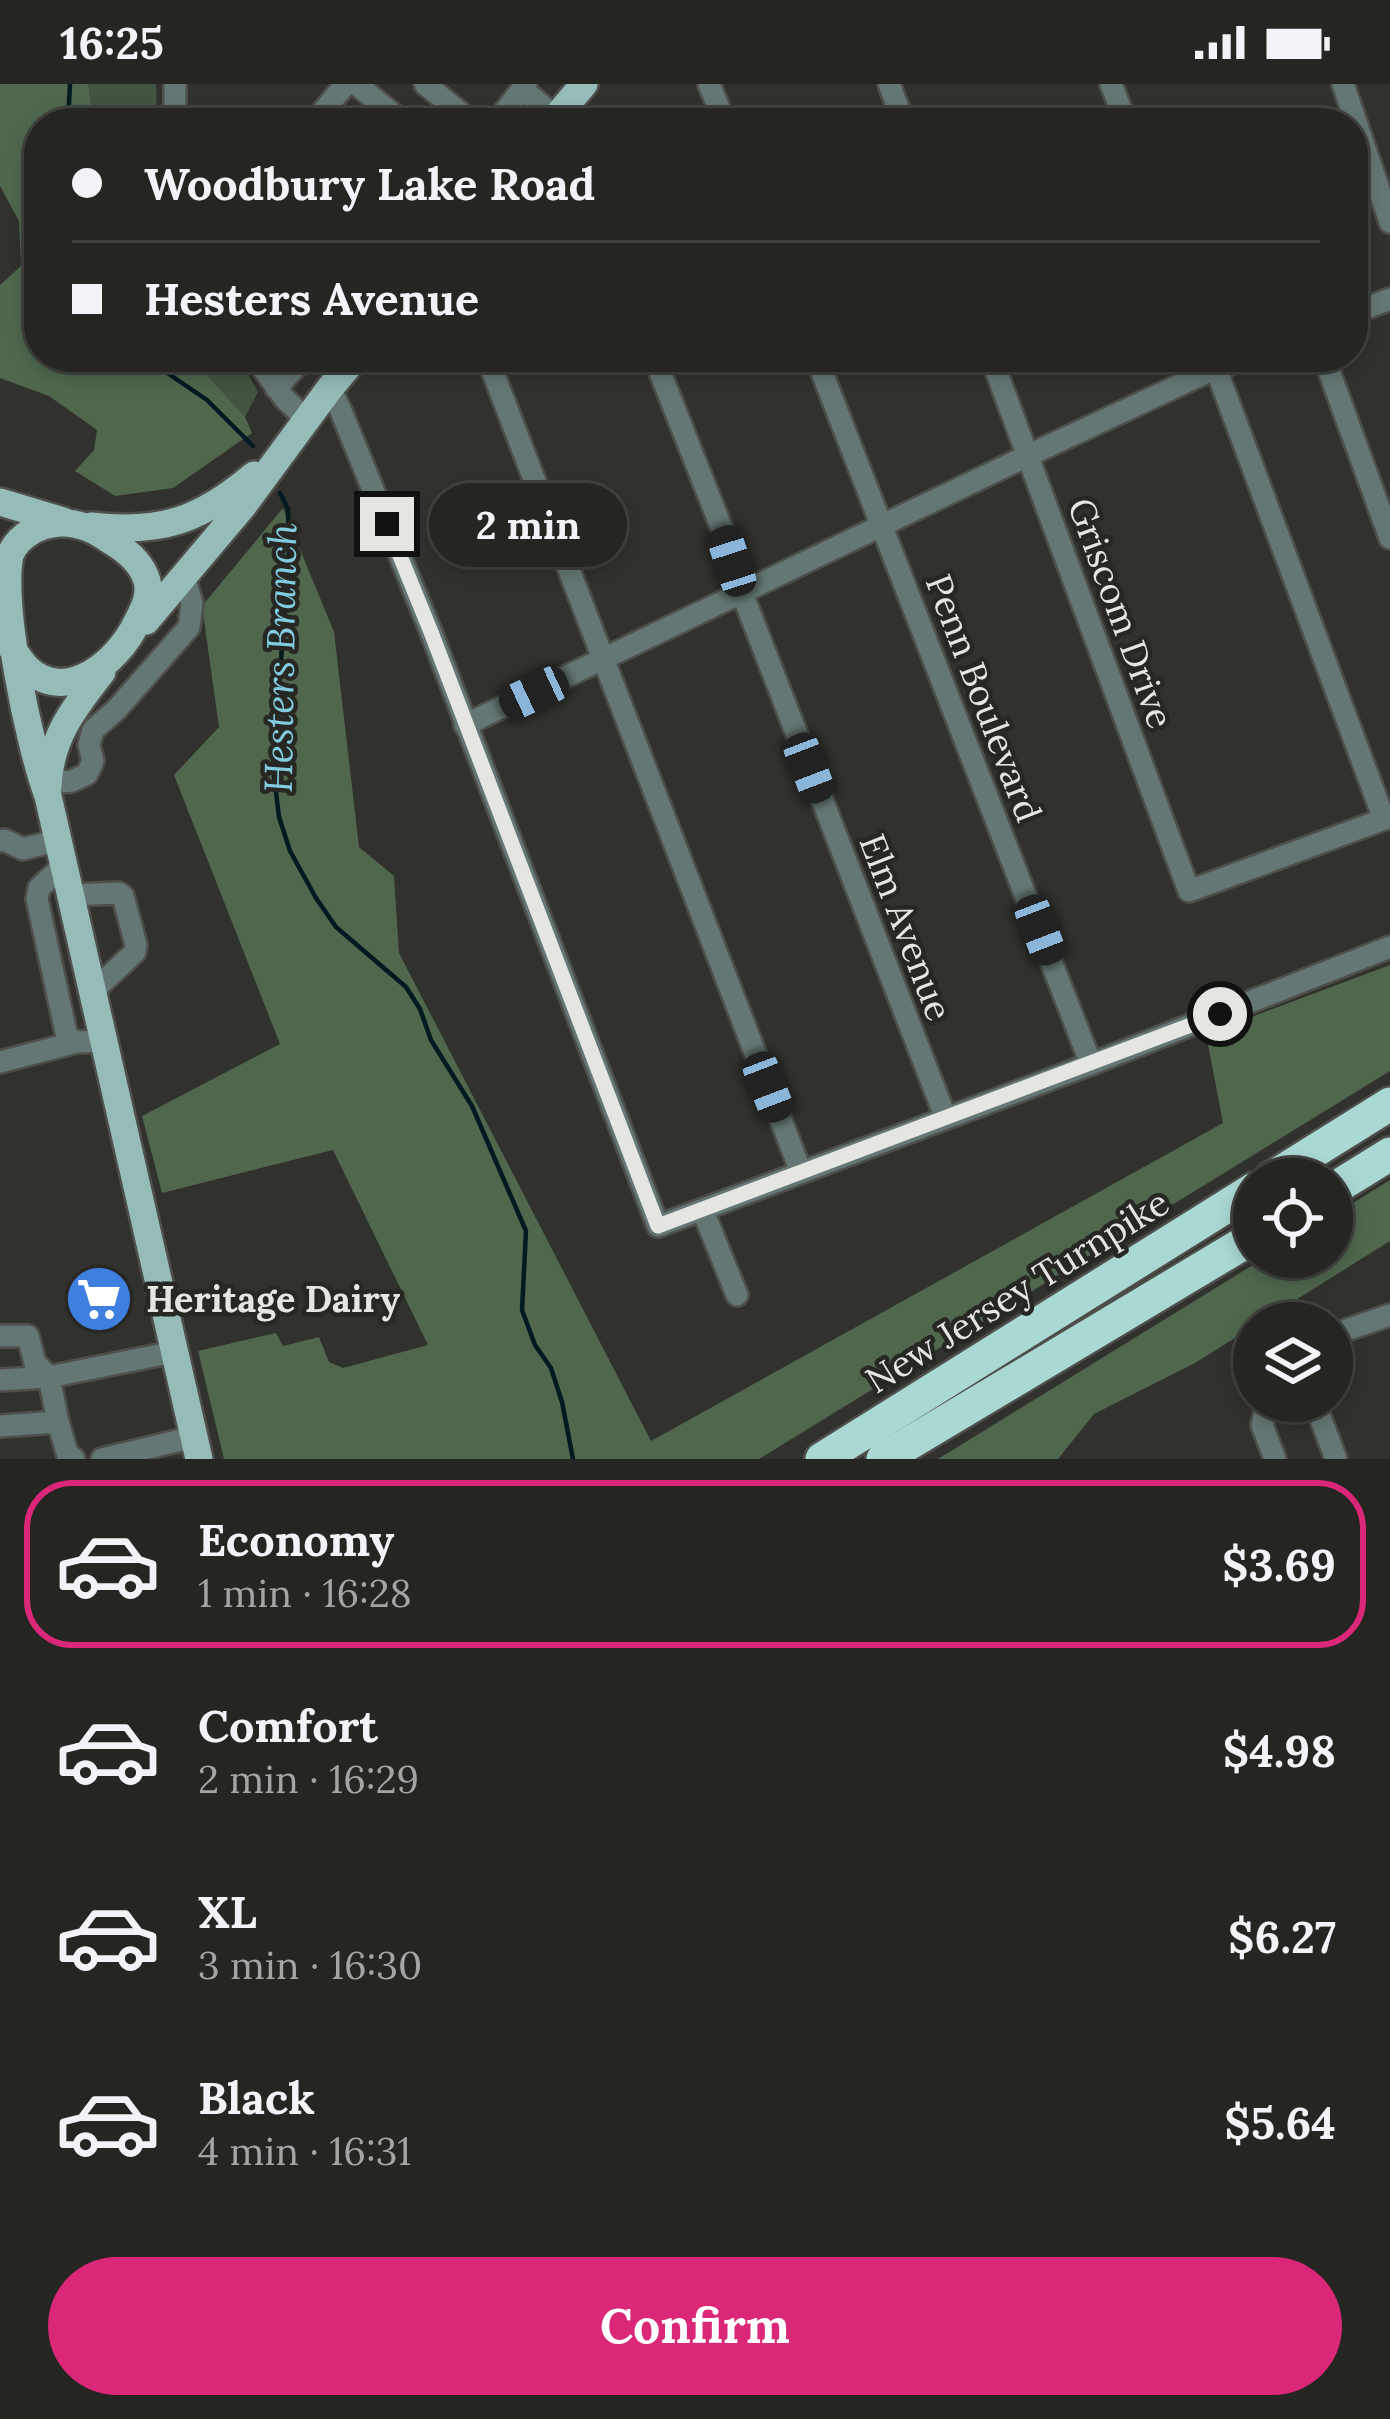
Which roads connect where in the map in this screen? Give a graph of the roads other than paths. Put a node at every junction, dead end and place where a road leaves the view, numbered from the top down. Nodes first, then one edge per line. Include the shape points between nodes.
1 (356, 84) edge
2 (424, 84) edge
3 (493, 84) edge
4 (584, 84) edge
5 (521, 91) edge
6 (386, 108) edge
7 (454, 108) edge
8 (565, 108) edge
9 (1368, 157) edge
10 (1390, 222) edge
11 (265, 372) edge
12 (291, 372) edge
13 (343, 372) edge
14 (493, 372) edge
15 (660, 372) edge
16 (822, 372) edge
17 (997, 372) edge
18 (1194, 372) edge
19 (1218, 372) edge
20 (1329, 372) edge
21 (276, 388) junction
22 (329, 388) junction
23 (307, 419) junction
24 (284, 450) junction
25 (1027, 456) junction
26 (0, 502) edge
27 (74, 524) junction
28 (881, 526) junction
29 (1390, 538) edge
30 (184, 576) junction
31 (742, 593) junction
32 (3, 604) edge
33 (10, 646) junction
34 (120, 649) junction
35 (603, 661) junction
36 (465, 725) junction
37 (48, 789) junction
38 (1387, 818) edge
39 (0, 842) edge
40 (60, 853) junction
41 (70, 895) junction
42 (1390, 947) edge
43 (93, 991) junction
44 (91, 1041) junction
45 (0, 1062) edge
46 (1091, 1064) junction
47 (1390, 1104) edge
48 (944, 1116) junction
49 (1390, 1154) edge
50 (1304, 1158) edge
51 (801, 1172) junction
52 (1353, 1177) edge
53 (1233, 1203) edge
54 (703, 1210) junction
55 (1233, 1248) edge
56 (737, 1295) dead end
57 (1390, 1315) edge
58 (1353, 1328) edge
59 (0, 1336) edge
60 (174, 1352) junction
61 (50, 1377) junction
62 (0, 1380) edge
63 (919, 1418) junction
64 (58, 1422) junction
65 (1263, 1422) edge
66 (1322, 1422) edge
67 (0, 1426) edge
68 (196, 1448) edge
69 (74, 1459) edge
70 (103, 1459) edge
71 (822, 1459) edge
72 (883, 1459) edge
73 (1275, 1459) edge
74 (1336, 1459) edge

1 - 6 street
2 - 7 street
3 - 5 street
4 - 8 main road
9 - 10 street
11 - 21 street
12 - 21 street
13 - 22 main road
14 - 35 street
15 - 31 street, Elm Avenue
16 - 28 street, Penn Boulevard
17 - 25 street, Griscom Drive
18 - 25 street
19 - 38 street
20 - 29 street
21 - 23 street
22 - 23 main road
22 - 36 street
23 - 24 main road
24 - 27 main road via 195,515 133,530
24 - 30 main road
25 - 28 street
25 - 38 street, Griscom Drive via 1189,891
26 - 27 main road
27 - 32 main road via 44,524 19,541
27 - 34 main road via 117,544 144,573 148,592
28 - 31 street
28 - 46 street, Penn Boulevard
30 - 34 main road
30 - 37 street via 189,627 93,730 87,774
31 - 35 street
31 - 48 street, Elm Avenue
32 - 33 main road
33 - 34 main road via 28,669 57,681 89,676
33 - 37 main road
34 - 37 main road via 67,718
35 - 36 street
35 - 51 street
36 - 54 street via 658,1226
37 - 40 main road
39 - 40 street
40 - 41 main road
40 - 44 street via 37,899 67,1037
41 - 43 main road
41 - 43 street via 119,893 136,944
42 - 46 street
43 - 44 main road
44 - 45 street
44 - 60 main road
46 - 48 street
47 - 50 highway
48 - 51 street
49 - 52 highway
51 - 54 street
53 - 63 highway, New Jersey Turnpike
54 - 56 street
55 - 63 highway, New Jersey Turnpike
57 - 58 street
59 - 61 street via 28,1336 35,1363
60 - 61 street
60 - 68 main road
61 - 62 street
61 - 64 street
63 - 71 highway, New Jersey Turnpike
63 - 72 highway, New Jersey Turnpike
64 - 67 street
64 - 69 street
65 - 73 street
66 - 74 street
68 - 70 street

